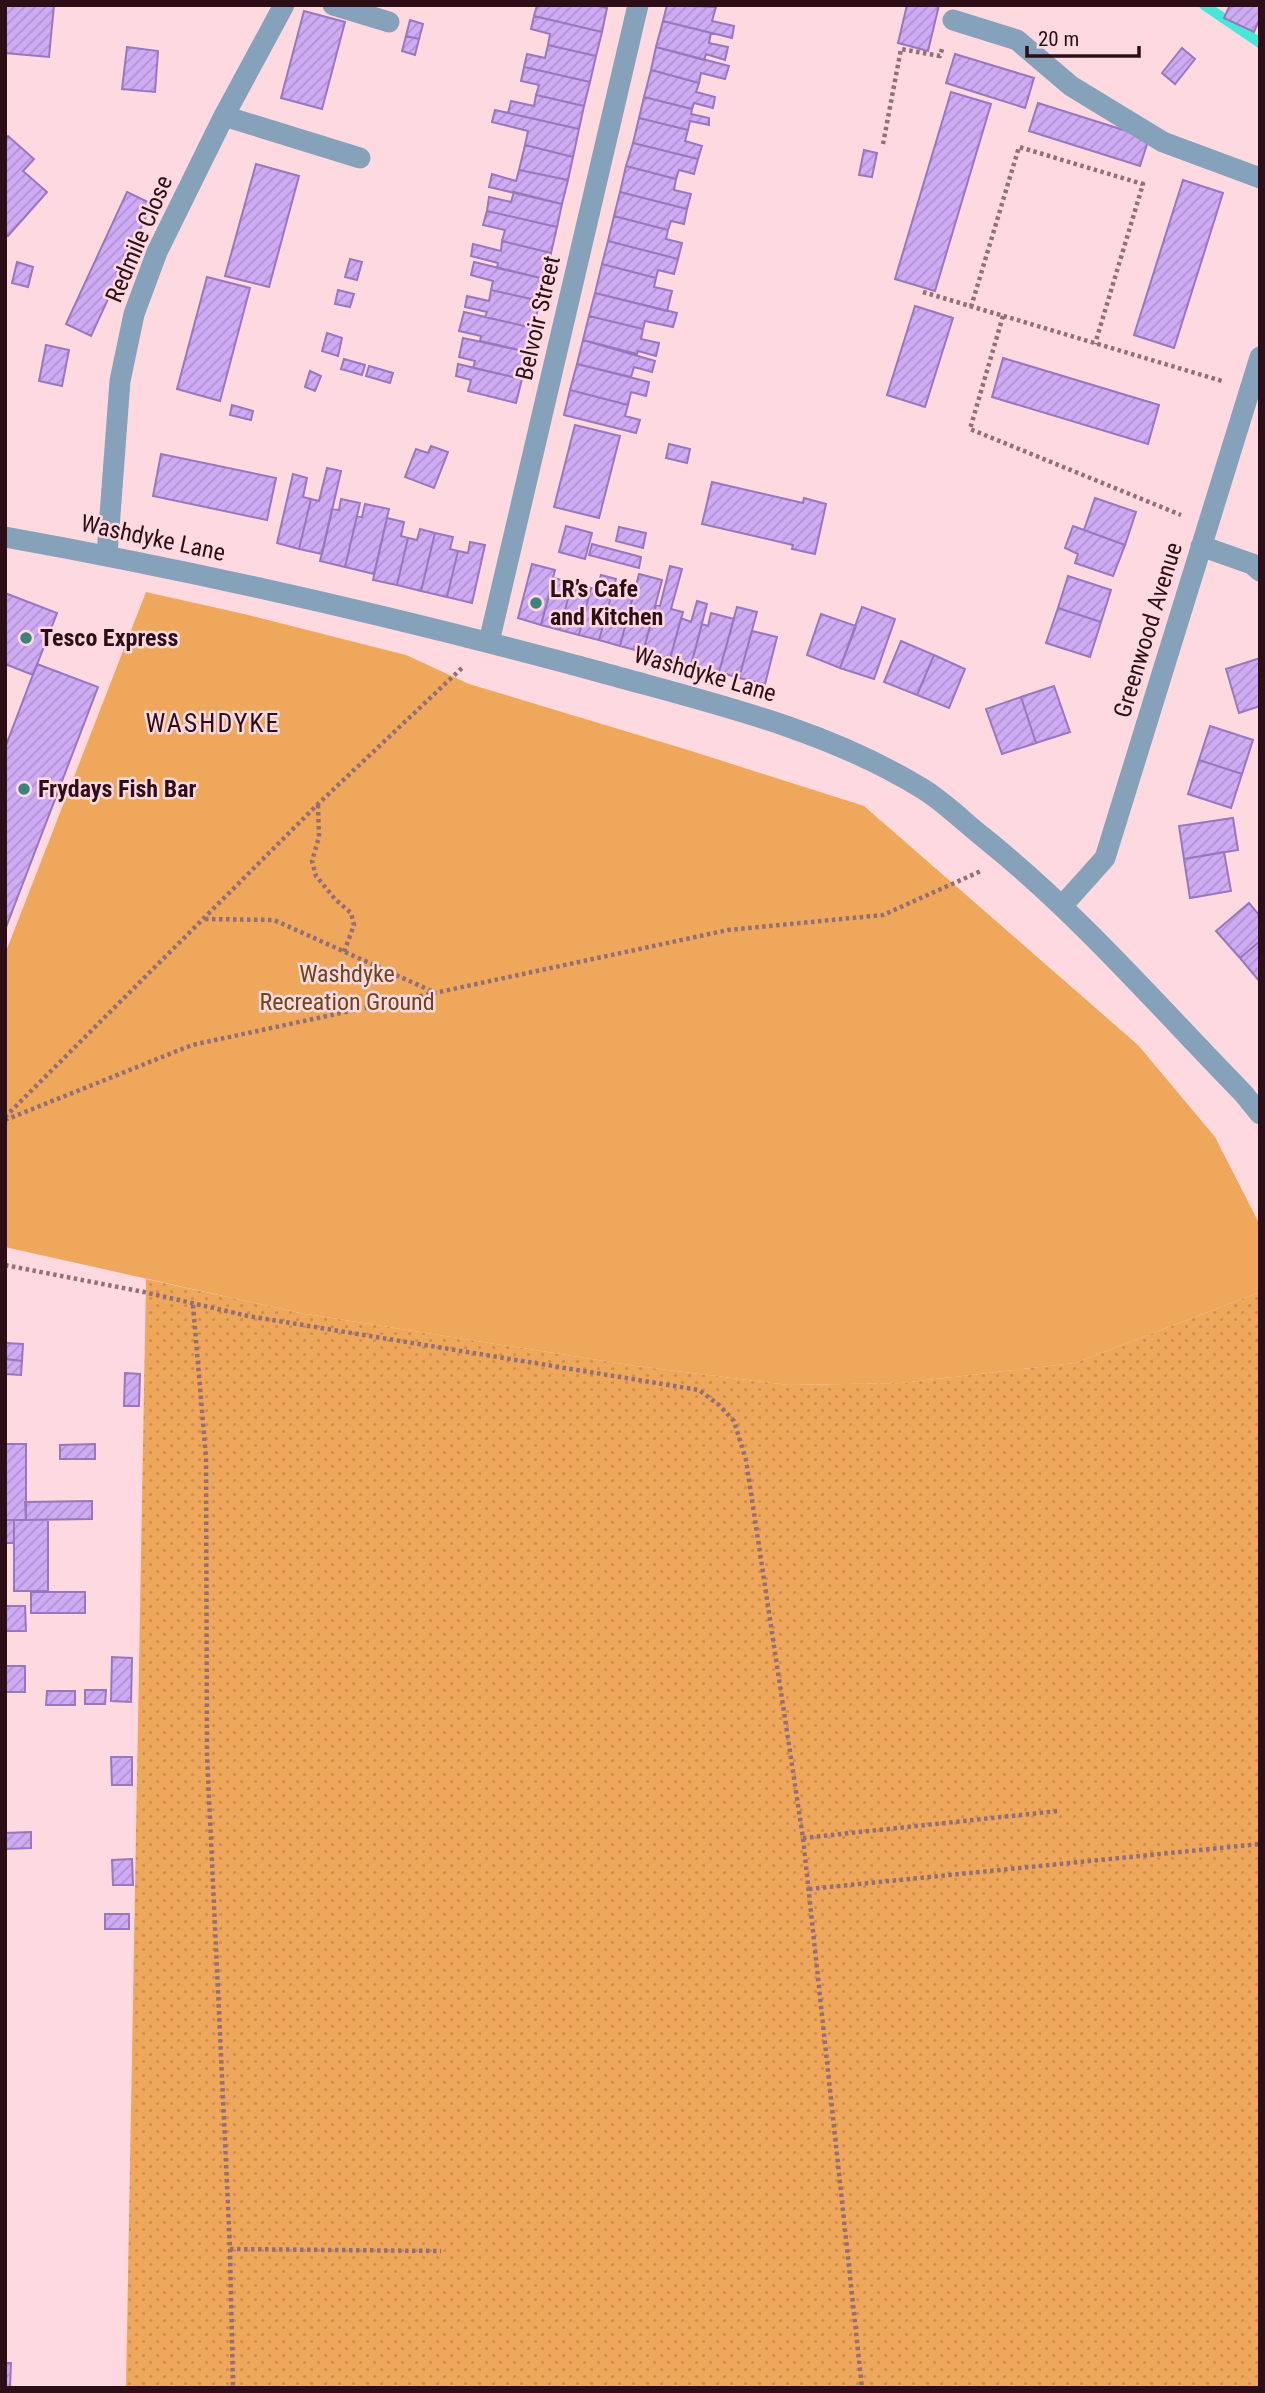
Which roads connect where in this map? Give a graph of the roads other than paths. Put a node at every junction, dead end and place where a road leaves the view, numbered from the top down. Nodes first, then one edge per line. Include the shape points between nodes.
1 (284, 5) edge
2 (333, 5) edge
3 (638, 5) edge
4 (953, 20) road end
5 (389, 22) dead end
6 (224, 116) junction
7 (360, 158) dead end
8 (1260, 177) edge
9 (1260, 357) edge
10 (1205, 536) junction
11 (5, 537) edge
12 (107, 555) junction
13 (1260, 571) edge
14 (489, 642) junction
15 (1062, 906) junction
16 (1260, 1115) edge

1 - 6 street, Redmile Close
2 - 5 street
3 - 14 street, Belvoir Street
4 - 8 street via 1017,40 1071,86 1163,142
6 - 7 street
6 - 12 street, Redmile Close via 157,252 134,314 120,381
9 - 10 street, Greenwood Avenue
10 - 13 street
10 - 15 street, Greenwood Avenue via 1105,858
11 - 12 street, Washdyke Lane
12 - 14 street, Washdyke Lane
14 - 15 street, Washdyke Lane via 772,719 848,749 925,790
15 - 16 street, Washdyke Lane

